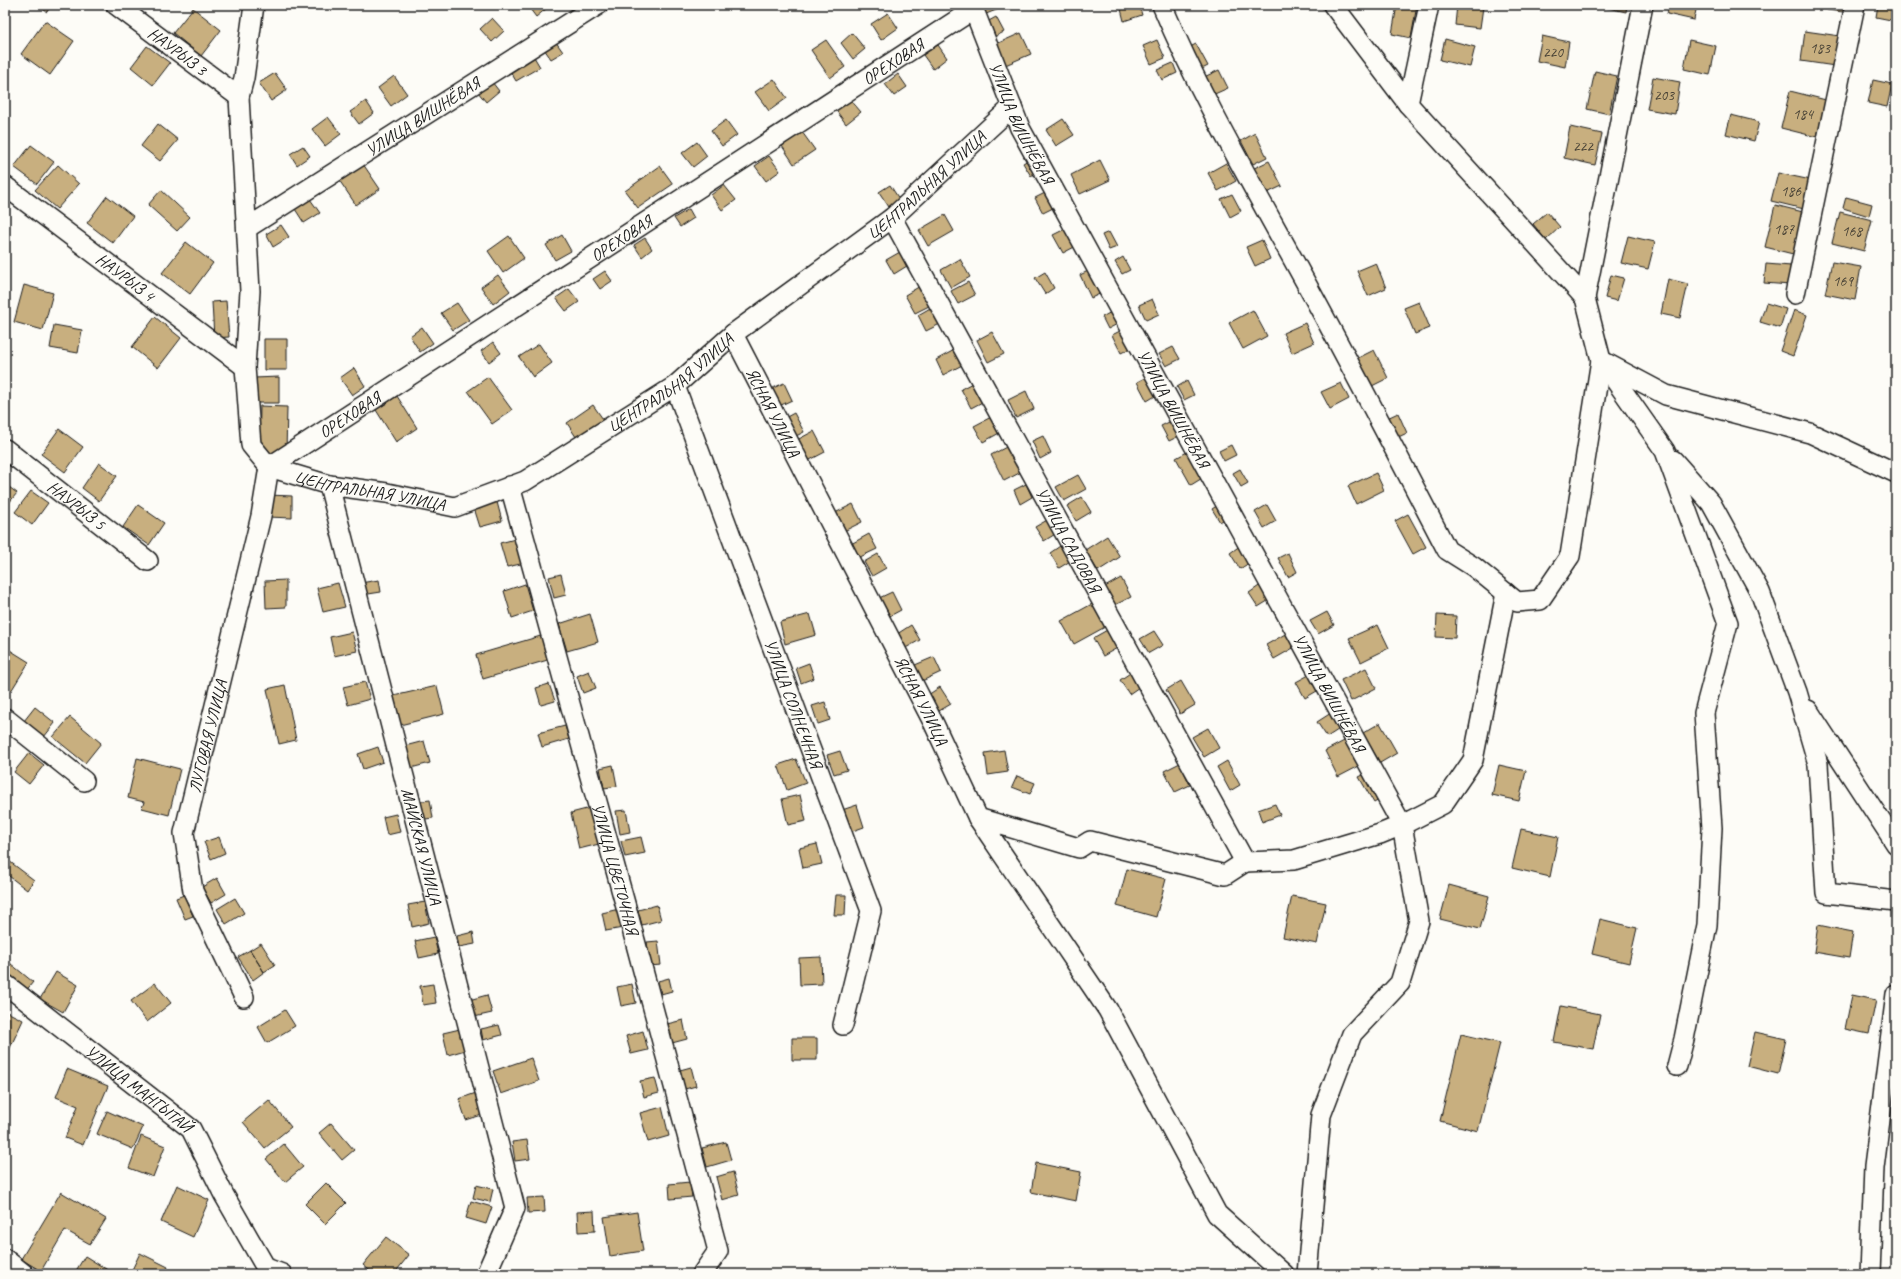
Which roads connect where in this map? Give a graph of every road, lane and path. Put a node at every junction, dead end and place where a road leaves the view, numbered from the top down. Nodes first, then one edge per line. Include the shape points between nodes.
1 (116, 5) edge
2 (254, 5) edge
3 (598, 5) edge
4 (1162, 5) edge
5 (1333, 5) edge
6 (1429, 5) edge
7 (1643, 5) edge
8 (1855, 5) edge
9 (973, 7) edge
10 (239, 97) junction
11 (1408, 104) junction
12 (1012, 106) junction
13 (5, 186) edge
14 (892, 218) junction
15 (247, 228) junction
16 (1796, 294) dead end
17 (1585, 298) junction
18 (733, 334) junction
19 (1602, 360) junction
20 (245, 367) junction
21 (675, 386) junction
22 (5, 449) edge
23 (1665, 451) junction
24 (269, 467) junction
25 (1896, 473) edge
26 (329, 485) junction
27 (510, 486) junction
28 (148, 561) dead end
29 (1506, 593) junction
30 (1797, 692) junction
31 (5, 718) edge
32 (84, 781) dead end
33 (978, 818) junction
34 (1402, 825) junction
35 (1896, 844) edge
36 (1245, 862) junction
37 (1896, 901) edge
38 (5, 984) edge
39 (1896, 994) edge
40 (244, 997) dead end
41 (843, 1025) dead end
42 (1677, 1066) dead end
43 (5, 1260) edge
44 (273, 1272) edge
45 (24, 1274) edge
46 (486, 1274) edge
47 (702, 1274) edge
48 (1284, 1274) edge
49 (1307, 1274) edge
50 (1870, 1274) edge

1 - 10 street, НАУРЫЗ 3
2 - 10 street
3 - 15 street, УЛИЦА ВИШНЁВАЯ
4 - 29 street via 1181,49 1232,148 1447,550 1474,567
5 - 11 street
6 - 11 street
7 - 17 street
8 - 16 street
9 - 12 street, УЛИЦА ВИШНЁВАЯ
9 - 24 street, ОРЕХОВАЯ
10 - 15 street
11 - 17 street
12 - 14 street, ЦЕНТРАЛЬНАЯ УЛИЦА
12 - 34 street, УЛИЦА ВИШНЁВАЯ via 1020,128
13 - 20 street, НАУРЫЗ 4
14 - 18 street, ЦЕНТРАЛЬНАЯ УЛИЦА
14 - 36 street, УЛИЦА САДОВАЯ
15 - 20 street via 250,291
17 - 19 street
18 - 21 street, ЦЕНТРАЛЬНАЯ УЛИЦА
18 - 33 street, ЯСНАЯ УЛИЦА via 934,724
19 - 23 street
19 - 25 street via 1666,395 1810,433
19 - 29 street via 1570,556 1540,600 1517,602
20 - 24 street via 251,445
21 - 27 street, ЦЕНТРАЛЬНАЯ УЛИЦА via 525,480
21 - 41 street, УЛИЦА СОЛНЕЧНАЯ via 871,911
22 - 28 street, НАУРЫЗ 5
23 - 30 street via 1710,503 1760,592
23 - 42 street via 1728,623 1704,713 1712,828 1707,925
24 - 26 street, ЦЕНТРАЛЬНАЯ УЛИЦА
24 - 40 street, ЛУГОВАЯ УЛИЦА via 261,516 184,833 193,891
26 - 27 street, ЦЕНТРАЛЬНАЯ УЛИЦА via 387,493 455,507
26 - 46 street, МАЙСКАЯ УЛИЦА via 514,1208
27 - 47 street, УЛИЦА ЦВЕТОЧНАЯ via 718,1251
29 - 34 street via 1473,760 1443,804
30 - 35 street
30 - 37 street via 1818,764 1826,893
31 - 32 street
33 - 36 street via 1079,848 1090,841 1225,875
33 - 48 street, ЯСНАЯ УЛИЦА via 1108,1010 1217,1214
34 - 36 street via 1294,860
34 - 49 street, УЛИЦА ВИШНЁВАЯ via 1419,921 1400,984 1352,1034 1321,1115
38 - 44 street, УЛИЦА МАНГЫТАЙ via 191,1129 224,1195
39 - 50 street via 1874,1167
43 - 45 street

